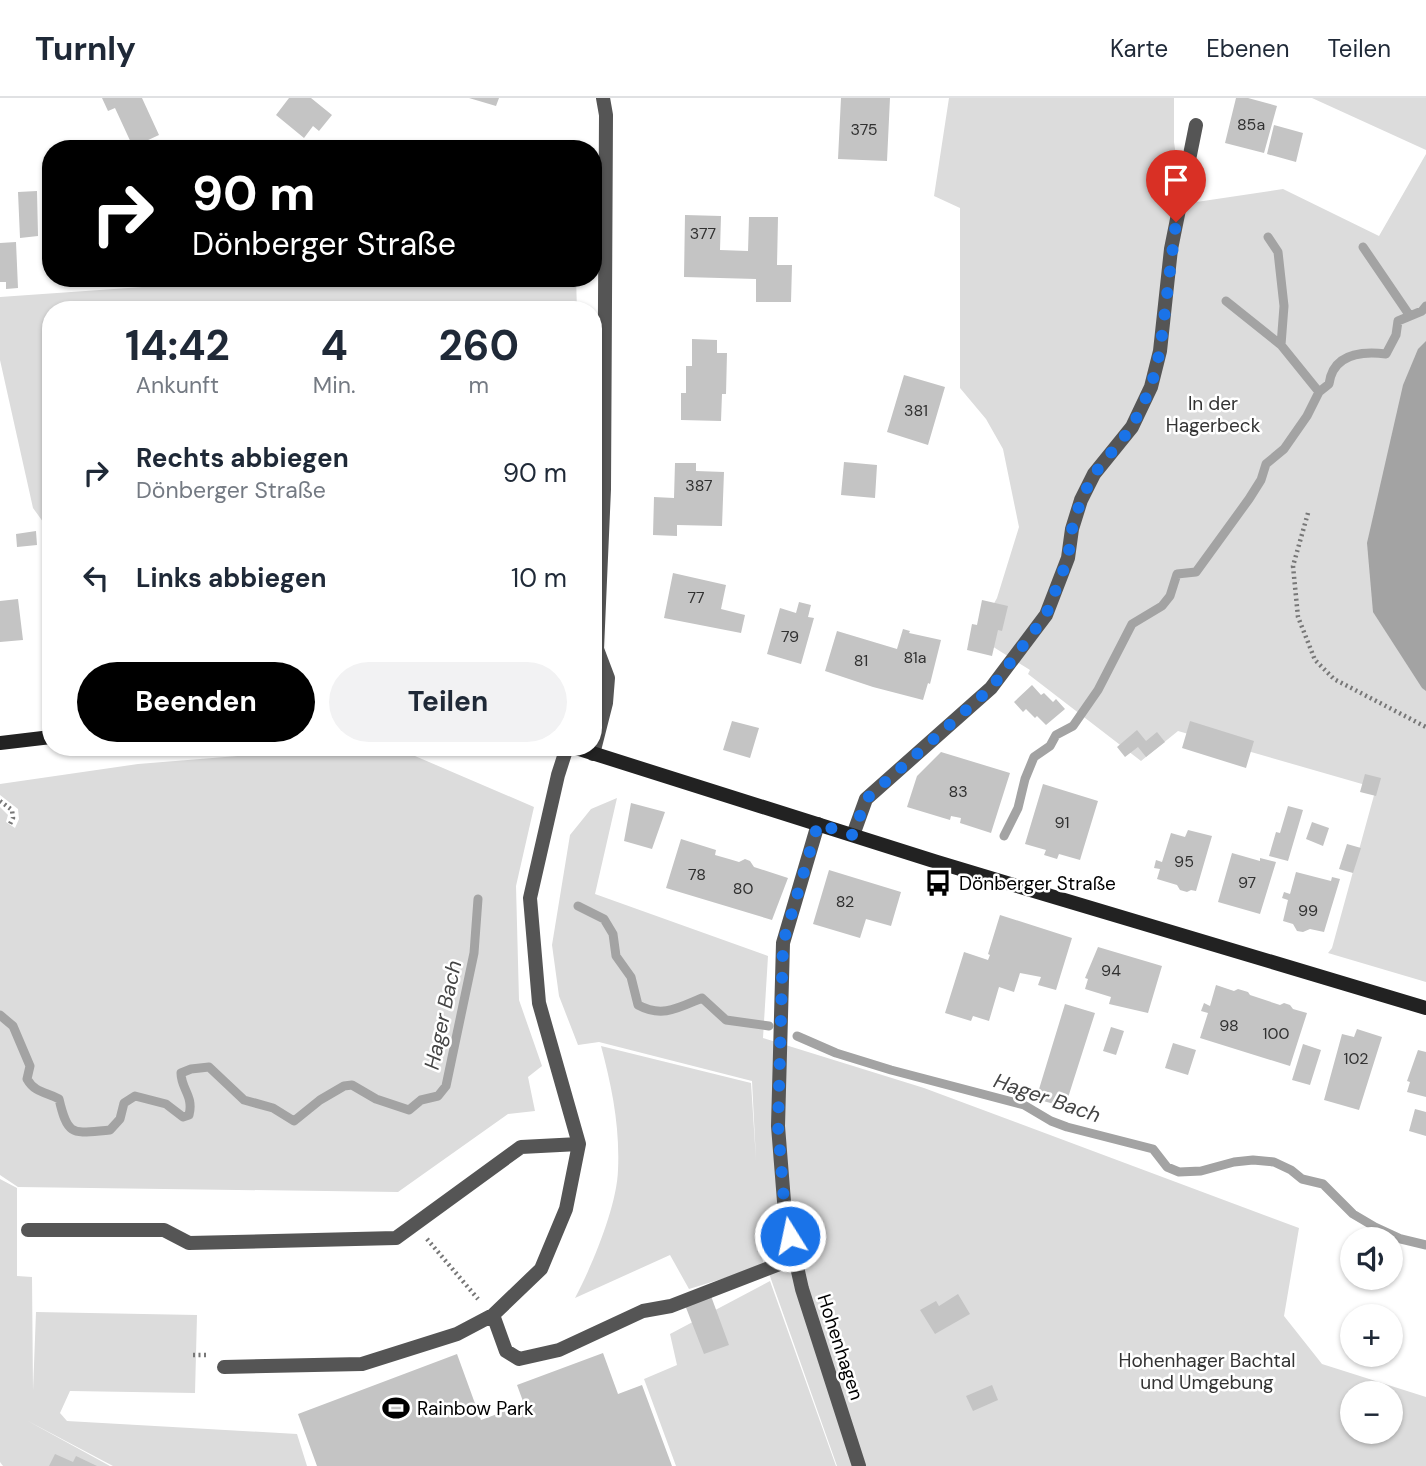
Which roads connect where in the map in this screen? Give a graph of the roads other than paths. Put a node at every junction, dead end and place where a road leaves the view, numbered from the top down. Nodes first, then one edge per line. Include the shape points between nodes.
1 (603, 98) edge
2 (1196, 125) dead end
3 (602, 515) edge
4 (602, 666) edge
5 (602, 721) edge
6 (42, 738) edge
7 (0, 743) edge
8 (565, 756) edge
9 (599, 756) edge
10 (818, 824) junction
11 (853, 835) junction
12 (1426, 1008) edge
13 (579, 1144) junction
14 (29, 1230) dead end
15 (795, 1258) junction
16 (493, 1315) junction
17 (224, 1367) dead end
18 (859, 1466) edge

1 - 3 street
2 - 11 street via 1171,249 1160,351 1151,387 1132,427 1094,474 1081,500 1068,558 1046,615 991,688 866,799
4 - 5 street via 608,678
6 - 7 street
8 - 13 street via 530,898 539,1003
9 - 10 street
10 - 11 street
10 - 15 street, Hohenhagen via 783,943 778,1126 785,1214
11 - 12 street
13 - 14 street via 521,1147 396,1238 189,1243 164,1230
13 - 16 street via 566,1209 541,1269
15 - 16 street via 671,1306 643,1311 559,1350 519,1359 506,1351
15 - 18 street, Hohenhagen
16 - 17 street via 457,1334 362,1364

